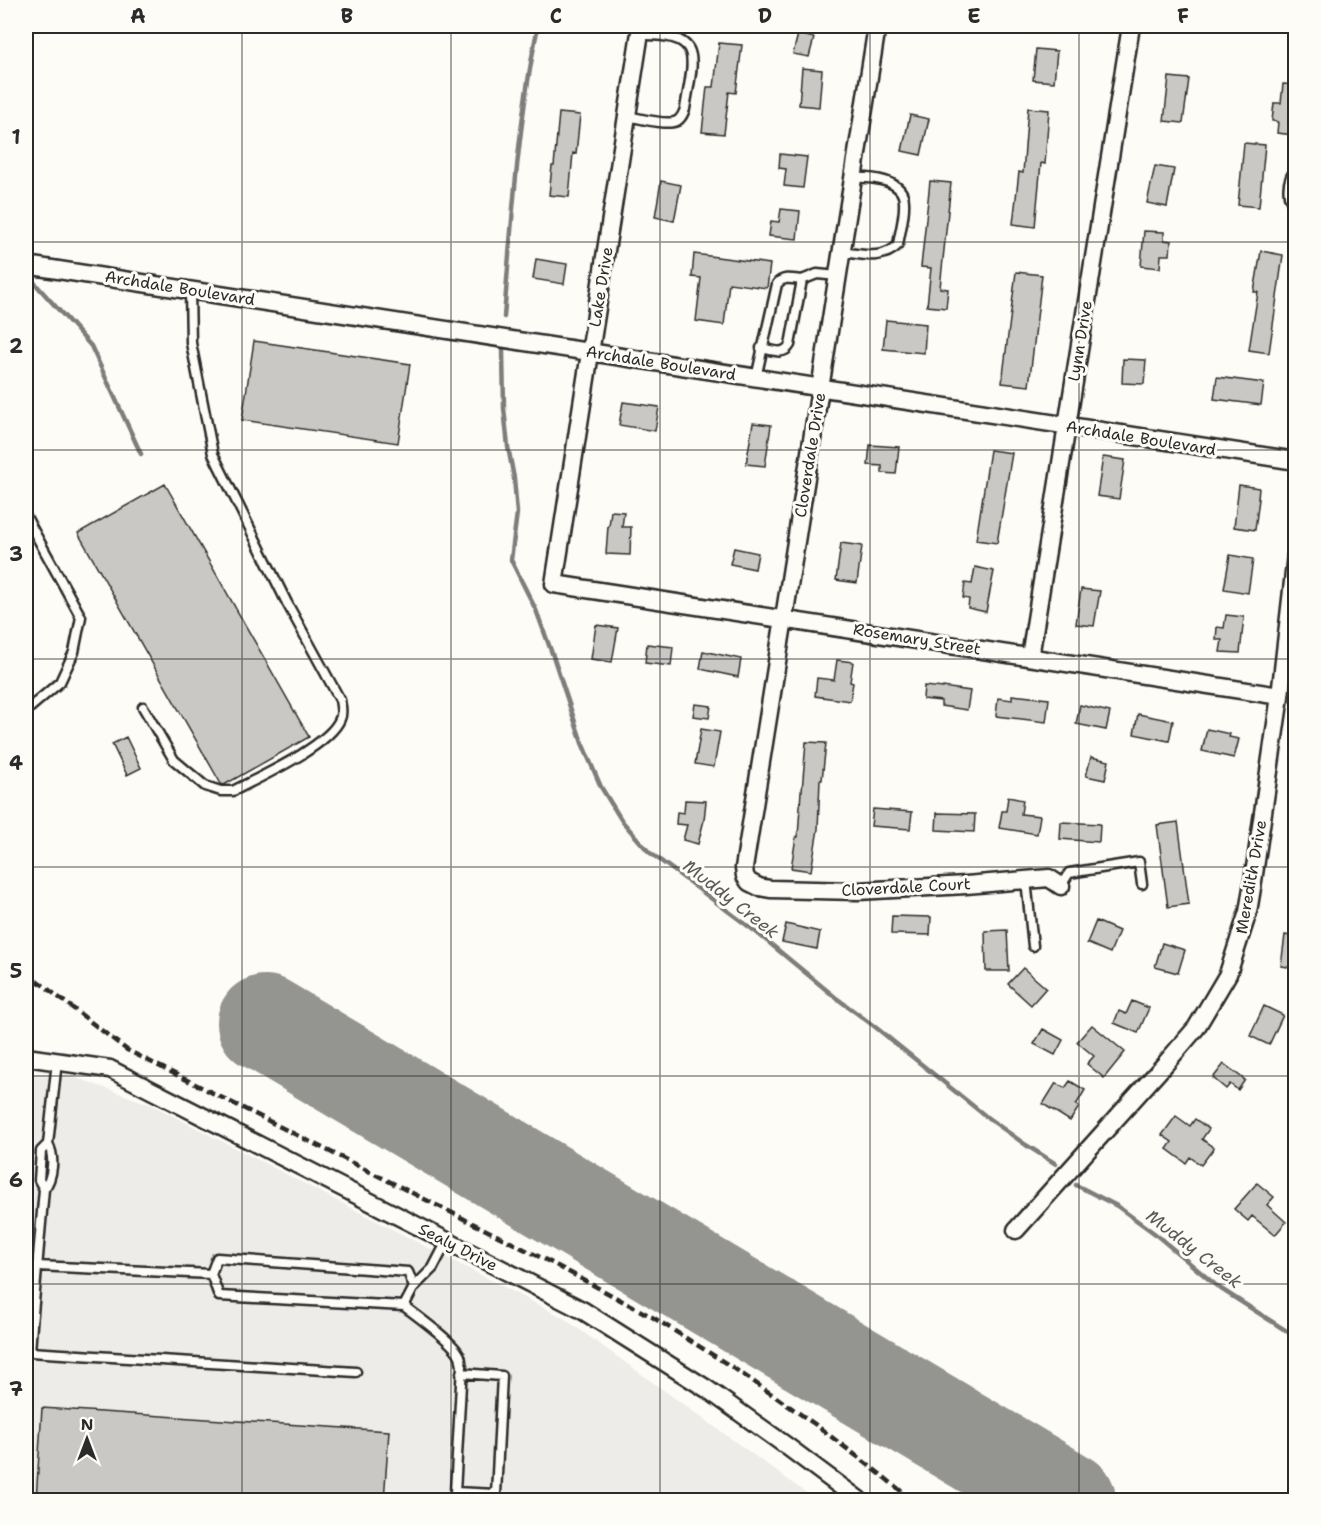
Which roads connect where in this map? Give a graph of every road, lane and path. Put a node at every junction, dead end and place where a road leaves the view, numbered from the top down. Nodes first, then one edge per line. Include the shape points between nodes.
1 (877, 26) edge
2 (1131, 26) edge
3 (641, 30) edge
4 (627, 116) junction
5 (1296, 169) edge
6 (853, 178) junction
7 (1296, 207) edge
8 (842, 252) junction
9 (26, 264) edge
10 (838, 276) junction
11 (802, 280) junction
12 (190, 290) junction
13 (761, 348) junction
14 (591, 351) junction
15 (756, 378) junction
16 (820, 388) junction
17 (1067, 426) junction
18 (1296, 461) edge
19 (26, 517) edge
20 (1296, 555) edge
21 (554, 584) joint
22 (784, 618) junction
23 (1030, 657) junction
24 (1280, 696) junction
25 (143, 707) dead end
26 (26, 711) edge
27 (1026, 880) junction
28 (749, 882) joint
29 (1142, 884) dead end
30 (1061, 886) joint
31 (1033, 945) dead end
32 (26, 1057) edge
33 (57, 1061) junction
34 (1016, 1230) dead end
35 (447, 1241) junction
36 (37, 1266) junction
37 (211, 1274) junction
38 (414, 1287) junction
39 (405, 1306) junction
40 (28, 1352) edge
41 (356, 1372) dead end
42 (461, 1373) junction
43 (859, 1500) edge

1 - 6 street, Cloverdale Drive
2 - 17 street, Lynn Drive
3 - 4 street, Lake Drive
3 - 4 lane via 681,40 693,62 685,109 678,120 665,122
4 - 14 street, Lake Drive
5 - 7 lane via 1289,184 1289,197
6 - 8 street, Cloverdale Drive
6 - 8 lane via 883,180 902,193 898,245 879,255
8 - 10 street, Cloverdale Drive
9 - 12 street, Archdale Boulevard
10 - 11 lane via 816,273
10 - 16 street, Cloverdale Drive
11 - 13 lane via 788,278 777,284
11 - 13 lane via 788,349 782,352
12 - 14 street, Archdale Boulevard
12 - 25 lane via 191,343 213,454 340,700 342,717 332,732 300,756 233,791 221,791 205,786 174,760
13 - 15 lane
14 - 15 street, Archdale Boulevard
14 - 21 street, Lake Drive
15 - 16 street, Archdale Boulevard
16 - 17 street, Archdale Boulevard
16 - 22 street, Cloverdale Drive
17 - 18 street, Archdale Boulevard
17 - 23 street, Lynn Drive
19 - 26 lane via 81,617 75,652 60,682
20 - 24 street, Meredith Drive
21 - 22 street, Rosemary Street
22 - 23 street, Rosemary Street
22 - 28 street, Cloverdale Drive via 744,868
23 - 24 street, Rosemary Street
24 - 34 street, Meredith Drive via 1248,912 1228,974 1196,1028
27 - 28 street, Cloverdale Court via 858,891 770,889
27 - 30 street, Cloverdale Court via 1049,878
27 - 31 lane
29 - 30 lane via 1139,862 1069,873
32 - 33 street, Sealy Drive
33 - 35 street, Sealy Drive via 110,1069
33 - 36 lane via 48,1144 41,1151 39,1180 44,1189
35 - 38 lane via 433,1268
35 - 43 street, Sealy Drive via 591,1316 707,1389
36 - 37 lane
36 - 40 lane
37 - 38 lane via 217,1258 408,1272
37 - 39 lane via 219,1296
38 - 39 lane
39 - 42 lane via 455,1348
40 - 41 lane
42 - 42 lane via 455,1492 496,1494 502,1376

